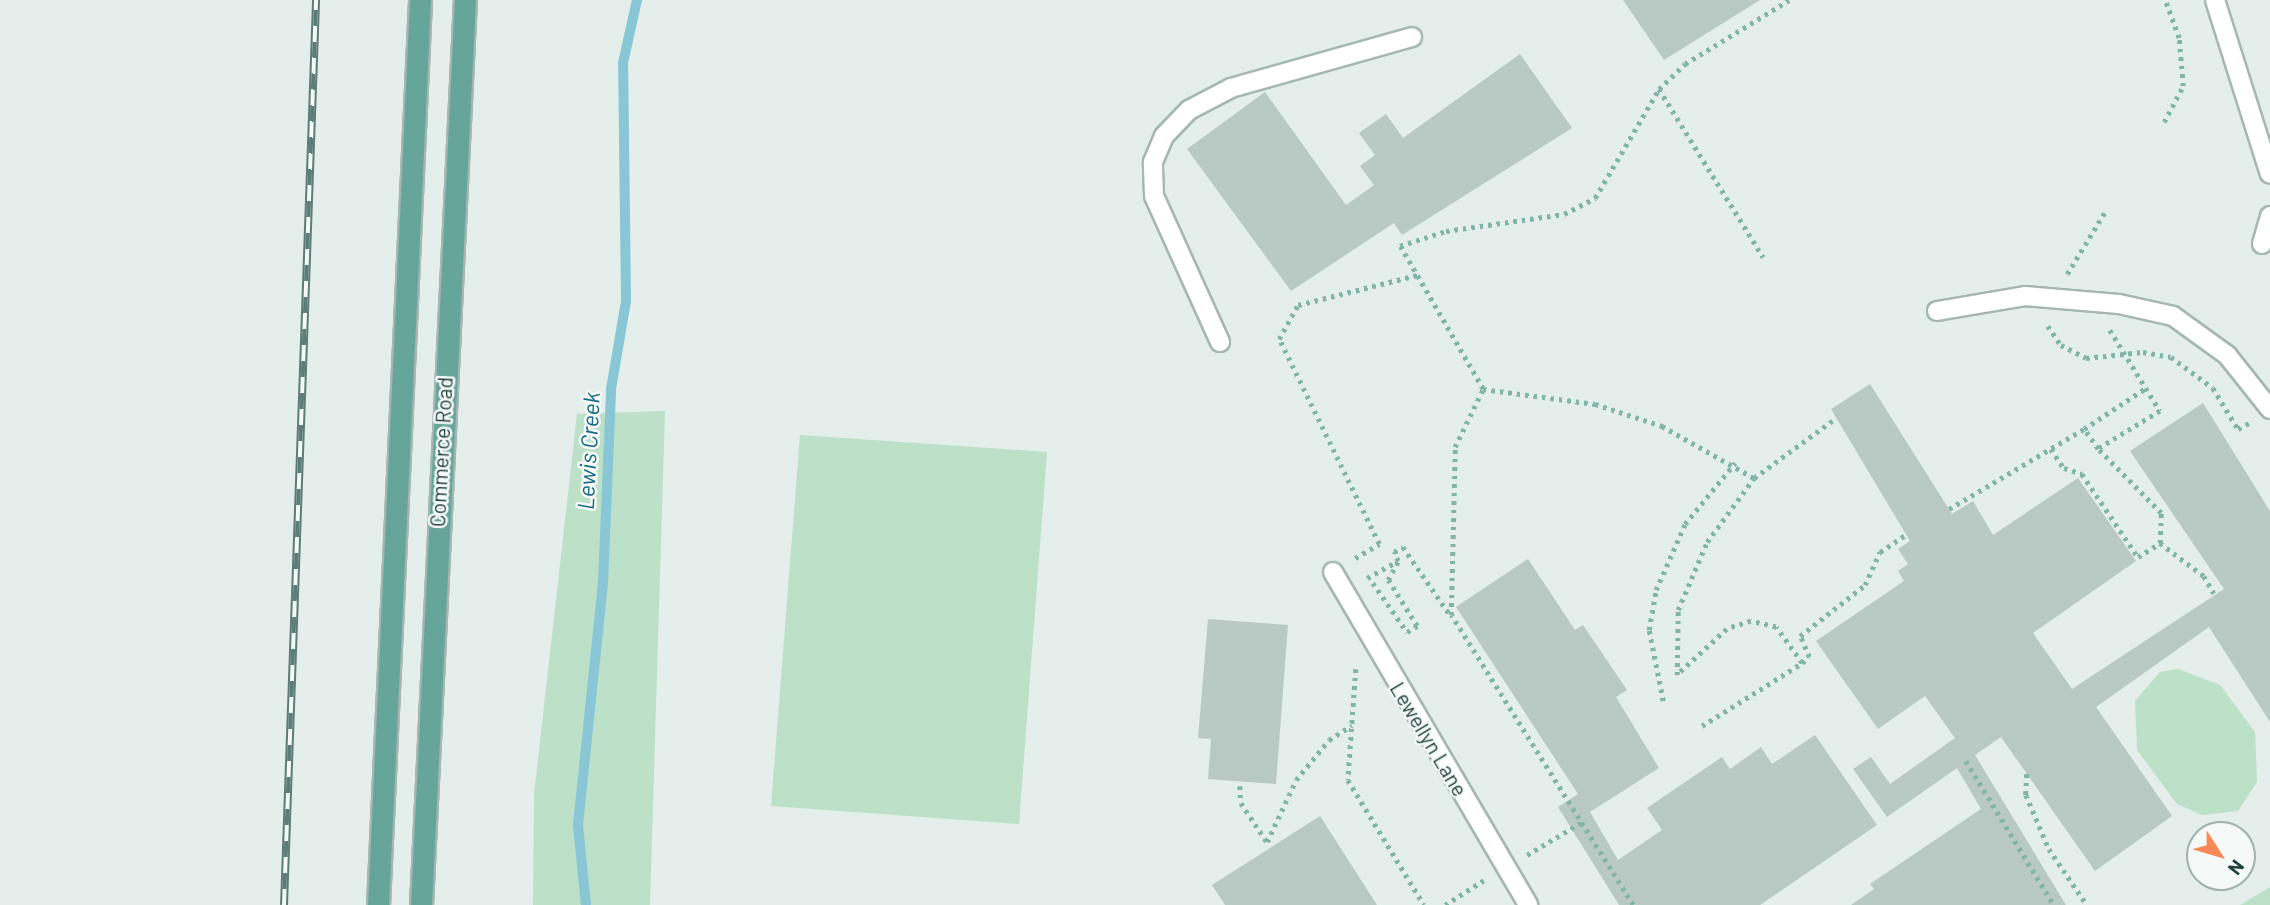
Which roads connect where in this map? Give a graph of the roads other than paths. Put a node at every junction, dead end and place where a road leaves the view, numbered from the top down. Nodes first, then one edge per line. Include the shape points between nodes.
1 (420, 0) edge
2 (465, 0) edge
3 (2215, 0) edge
4 (1412, 37) dead end
5 (2270, 174) edge
6 (2270, 216) edge
7 (2262, 244) dead end
8 (1937, 311) dead end
9 (1220, 342) dead end
10 (2263, 414) edge
11 (1333, 572) dead end
12 (378, 905) edge
13 (421, 905) edge
14 (1528, 905) edge

1 - 12 main road
2 - 13 main road, Commerce Road
3 - 5 lane
4 - 9 lane via 1231,88 1174,123 1153,162 1154,196
6 - 7 lane
8 - 10 lane via 2025,296 2119,304 2173,316 2227,355
11 - 14 lane, Lewellyn Lane

